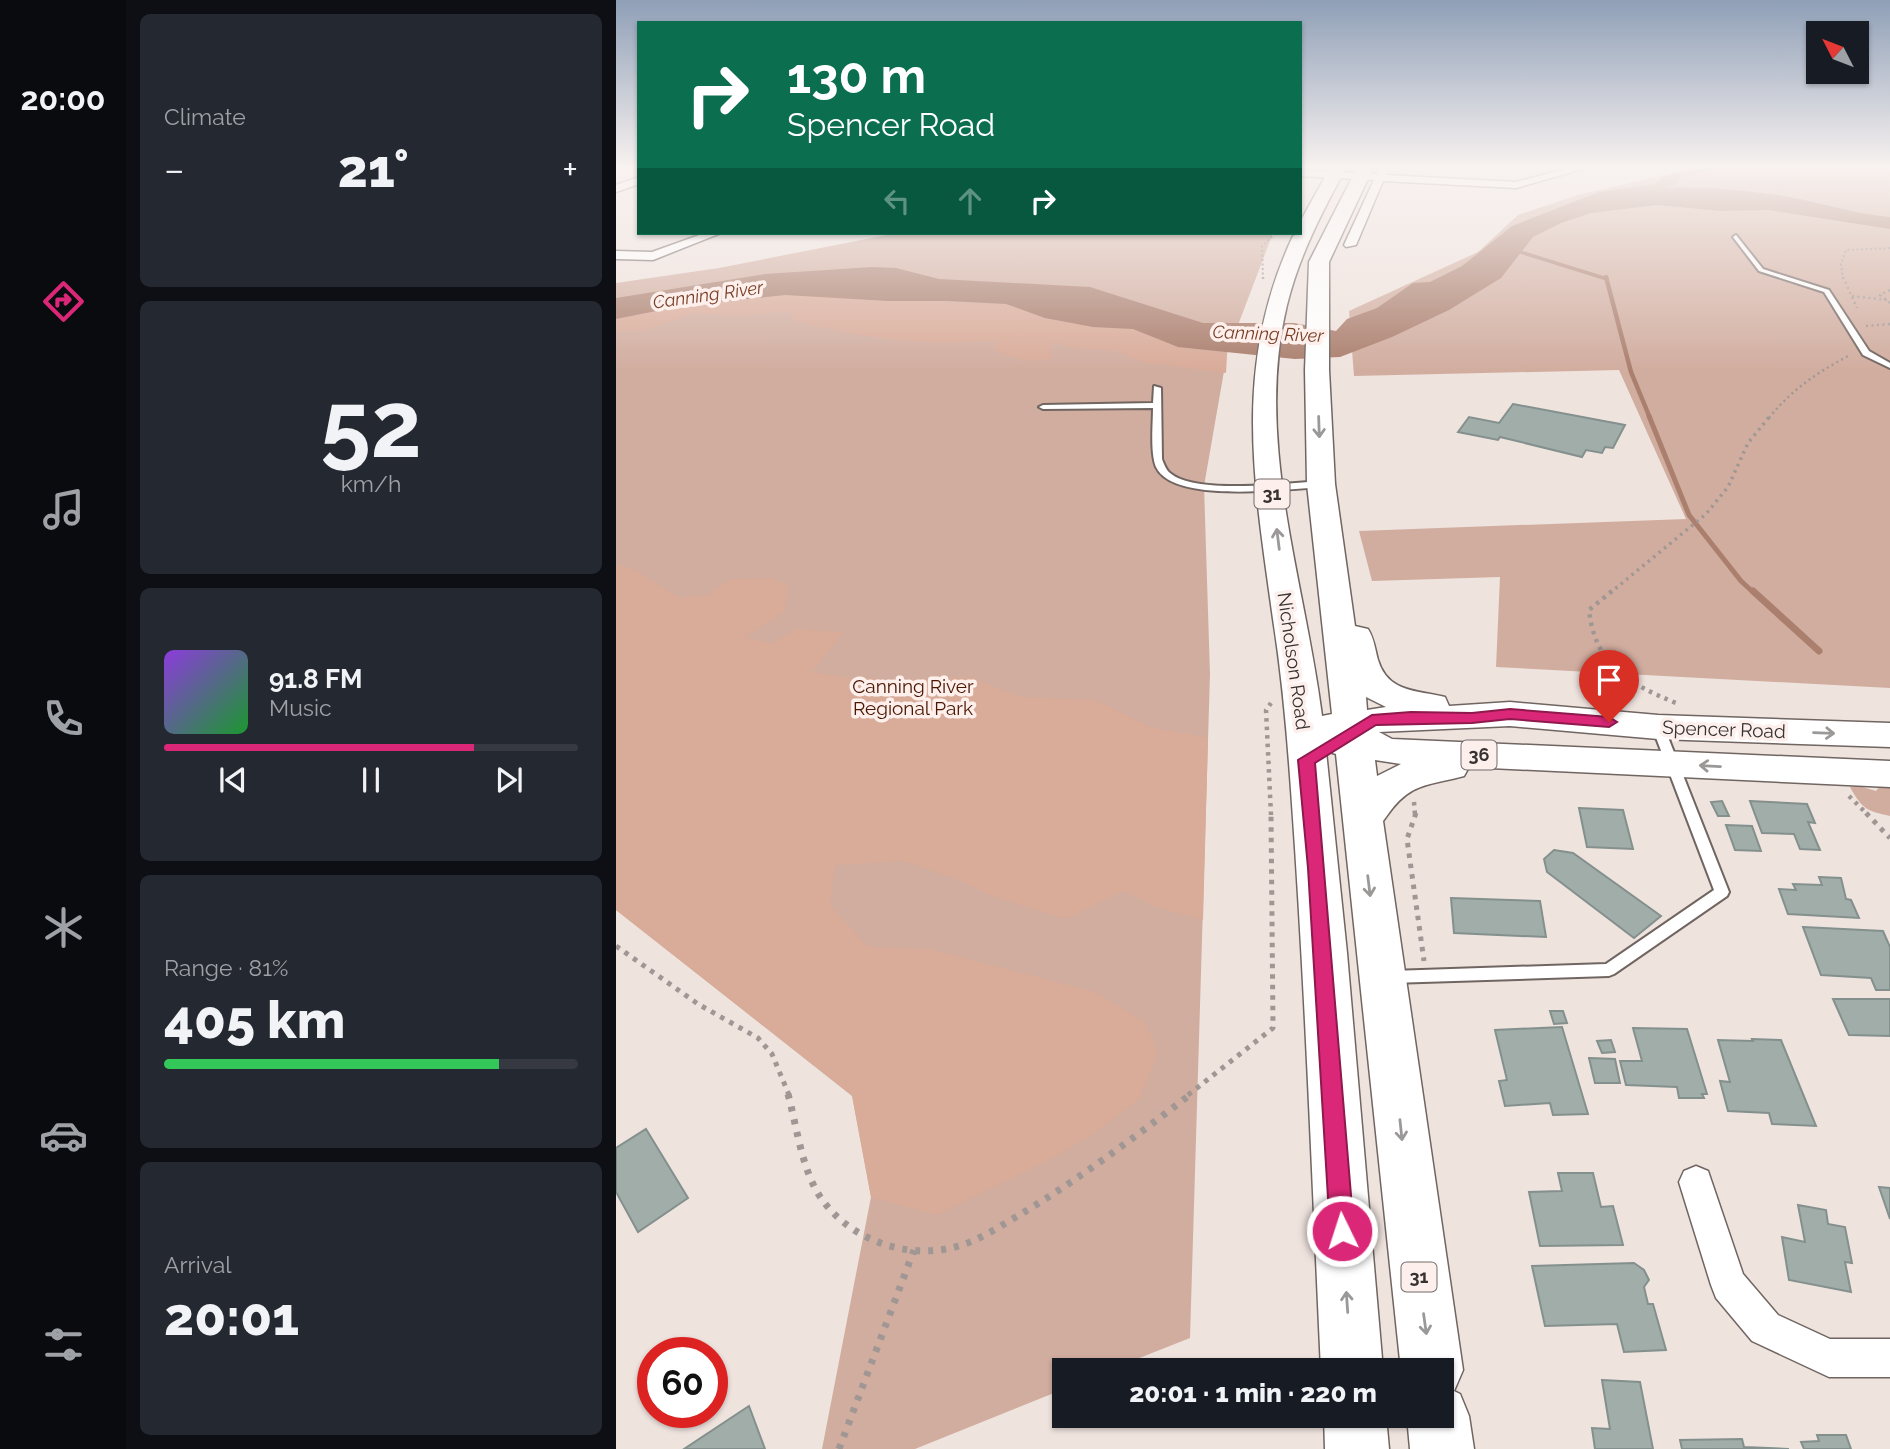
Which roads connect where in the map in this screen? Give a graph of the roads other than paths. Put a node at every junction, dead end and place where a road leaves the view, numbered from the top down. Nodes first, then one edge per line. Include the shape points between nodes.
1 (708, 236) edge
2 (1302, 236) edge
3 (1332, 236) edge
4 (1354, 236) edge
5 (1736, 237) dead end
6 (1350, 245) dead end
7 (616, 255) edge
8 (1890, 366) edge
9 (1157, 388) dead end
10 (1157, 405) junction
11 (1043, 407) dead end
12 (1321, 484) junction
13 (1271, 486) junction
14 (1336, 607) junction
15 (1301, 701) junction
16 (1510, 714) junction
17 (1671, 716) junction
18 (1352, 734) junction
19 (1890, 735) edge
20 (1288, 760) junction
21 (1671, 764) junction
22 (1890, 774) edge
23 (1362, 823) junction
24 (1403, 976) junction
25 (1696, 1182) dead end
26 (1351, 1358) edge
27 (1431, 1358) edge
28 (1890, 1358) edge
29 (1355, 1428) edge
30 (1439, 1428) edge
31 (1357, 1449) edge
32 (1442, 1449) edge

1 - 7 street via 653,256
2 - 13 main road, Nicholson Road / 31 via 1271,290 1265,429
3 -> 12 main road, 31 via 1319,262 1317,307
4 - 6 street
5 - 8 lane via 1761,270 1827,291 1866,354
9 - 10 lane
10 - 11 lane
10 - 13 lane via 1158,459 1170,477 1205,486
12 - 13 lane
12 - 14 main road, 31
15 -> 13 main road, Nicholson Road / 31
14 - 16 main road via 1354,629 1365,678 1384,694 1418,704
14 - 18 main road, 31
15 - 18 main road, Spencer Road / 36 via 1319,718
15 - 20 main road, Nicholson Road / 31
16 - 17 main road, Spencer Road / 36
16 - 18 main road, Spencer Road / 36 via 1372,720
17 -> 19 main road, Spencer Road / 36
17 - 21 lane
18 - 20 main road, Spencer Road / 36
18 - 21 main road, Spencer Road / 36 via 1386,751
18 - 23 main road, 31
26 -> 20 main road, Nicholson Road / 31 via 1319,896
22 -> 21 main road, Spencer Road / 36
21 - 23 main road, 36 via 1428,770 1408,774 1379,792
21 - 24 lane via 1722,892 1609,970
23 -> 24 main road, 31
24 -> 27 main road, 31
25 - 28 street via 1729,1285 1765,1328 1829,1358
29 - 31 main road
30 - 32 main road

